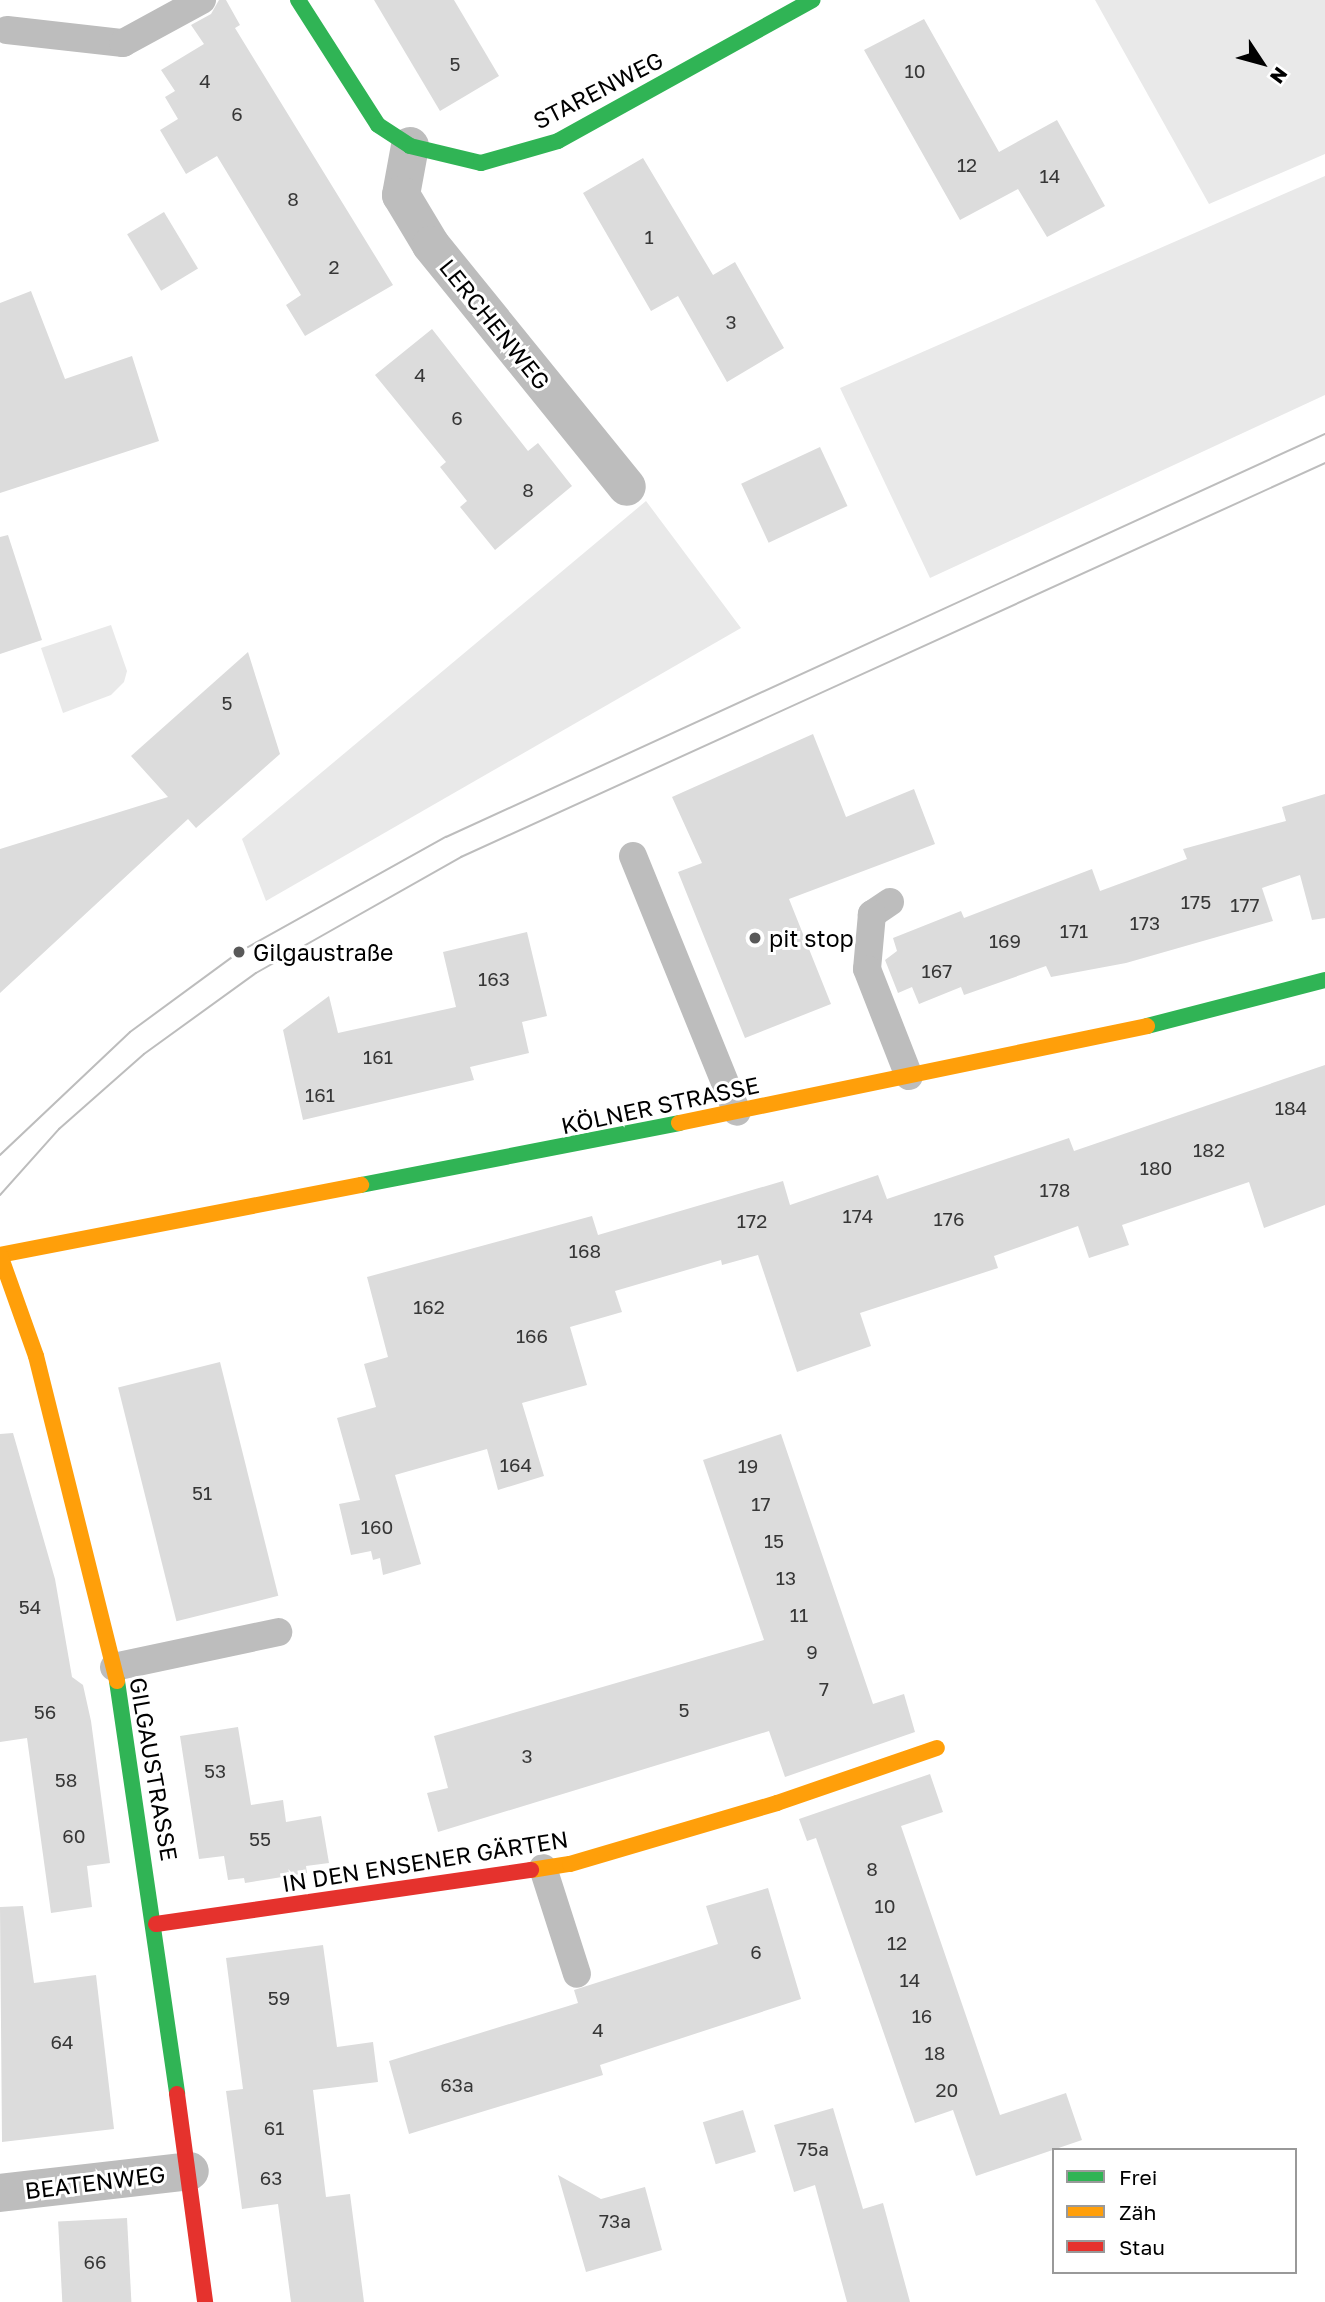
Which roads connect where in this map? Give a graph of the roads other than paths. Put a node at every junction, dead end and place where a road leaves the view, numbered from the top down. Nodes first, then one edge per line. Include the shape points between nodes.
1 (202, 0) edge
2 (298, 0) edge
3 (811, 0) edge
4 (7, 30) dead end
5 (410, 146) junction
6 (627, 487) dead end
7 (633, 856) dead end
8 (890, 902) dead end
9 (1325, 980) edge
10 (909, 1076) junction
11 (737, 1112) junction
12 (0, 1255) edge
13 (278, 1632) dead end
14 (114, 1667) junction
15 (937, 1748) dead end
16 (543, 1868) junction
17 (156, 1924) junction
18 (576, 1973) dead end
19 (190, 2171) junction
20 (0, 2193) edge
21 (205, 2302) edge

1 - 4 lane via 123,43
2 - 5 street, STARENWEG via 377,125
3 - 5 street, STARENWEG via 558,141 481,163
5 - 6 street, LERCHENWEG via 401,195 431,245
7 - 11 lane
8 - 10 lane via 872,914 867,969
9 - 10 street, KÖLNER STRASSE via 1166,1022
10 - 11 street, KÖLNER STRASSE
11 - 12 street, KÖLNER STRASSE
12 - 14 street, GILGAUSTRASSE via 36,1356
13 - 14 lane
14 - 17 street, GILGAUSTRASSE
15 - 16 street, IN DEN ENSENER GÄRTEN via 777,1803
16 - 17 street, IN DEN ENSENER GÄRTEN
16 - 18 lane
17 - 19 street, GILGAUSTRASSE
19 - 20 street, BEATENWEG
19 - 21 street, GILGAUSTRASSE

